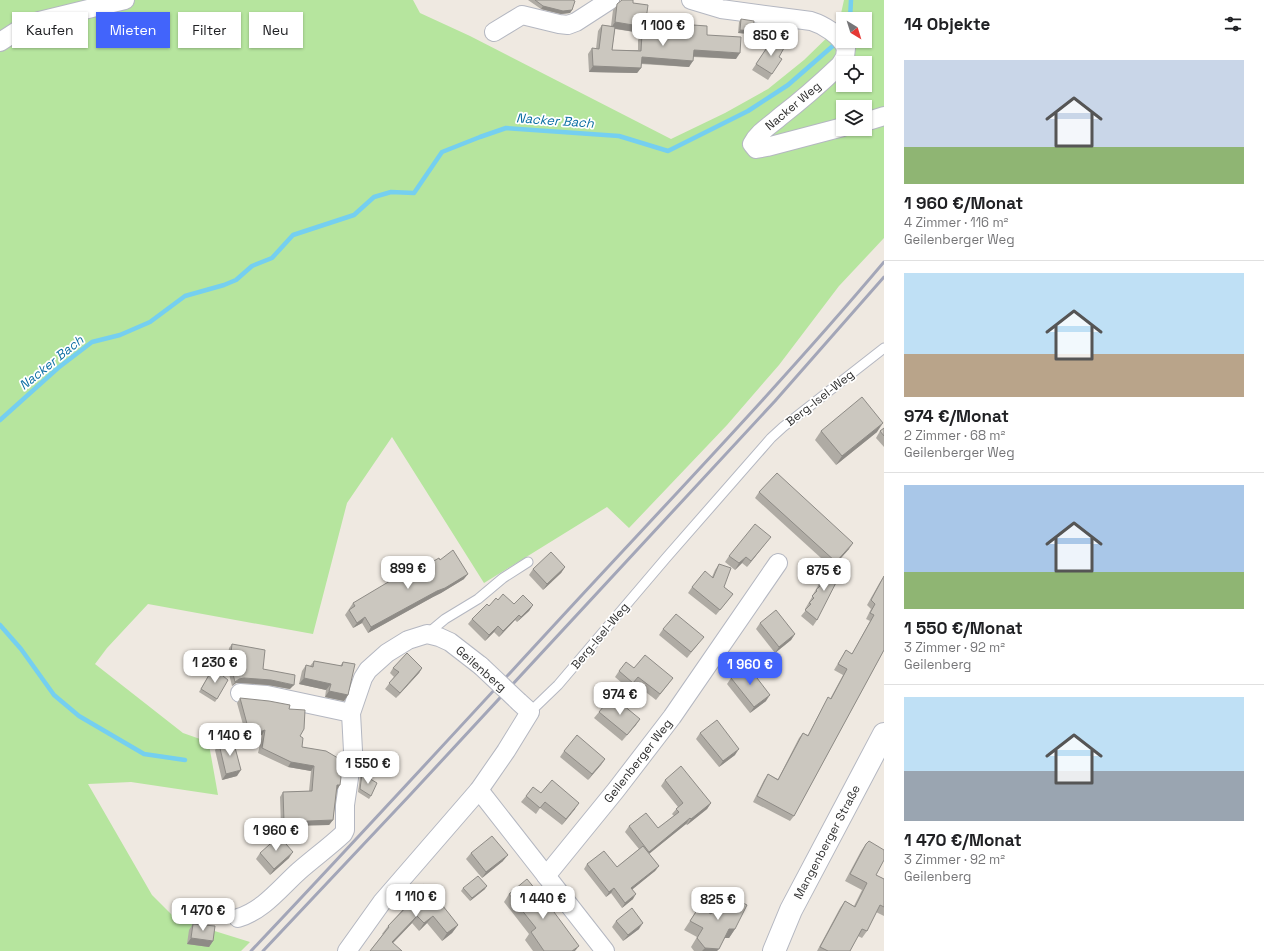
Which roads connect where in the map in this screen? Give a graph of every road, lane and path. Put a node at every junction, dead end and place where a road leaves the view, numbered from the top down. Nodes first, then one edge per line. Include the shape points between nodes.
1 (125, 0) edge
2 (610, 0) edge
3 (691, 0) edge
4 (494, 32) dead end
5 (0, 42) edge
6 (884, 116) edge
7 (872, 120) edge
8 (836, 129) edge
9 (884, 348) edge
10 (528, 562) dead end
11 (778, 563) dead end
12 (427, 634) junction
13 (240, 693) dead end
14 (525, 707) junction
15 (351, 713) junction
16 (884, 734) edge
17 (478, 790) junction
18 (546, 876) junction
19 (238, 918) dead end
20 (347, 951) edge
21 (605, 951) edge
22 (774, 951) edge

1 - 5 street via 39,21
2 - 4 street via 572,24 558,24 522,15
3 - 8 street, Nacker Weg via 721,9 810,21 835,34 846,48 845,57 840,65 763,130 752,144 756,149 768,147
6 - 7 street
9 - 14 lane, Berg-Isel-Weg via 771,438 558,685
10 - 12 lane
11 - 18 street, Geilenberger Weg via 672,717
12 - 14 street, Geilenberg, bridge via 450,642 481,666
12 - 15 street via 408,640 387,653 368,670
13 - 15 street
14 - 17 street, Berg-Isel-Weg via 506,750
15 - 19 street via 353,751 343,834 259,909
16 - 22 main road, Mangenberger Straße via 791,910
17 - 18 street
17 - 20 street, Berg-Isel-Weg via 382,902
18 - 21 street

